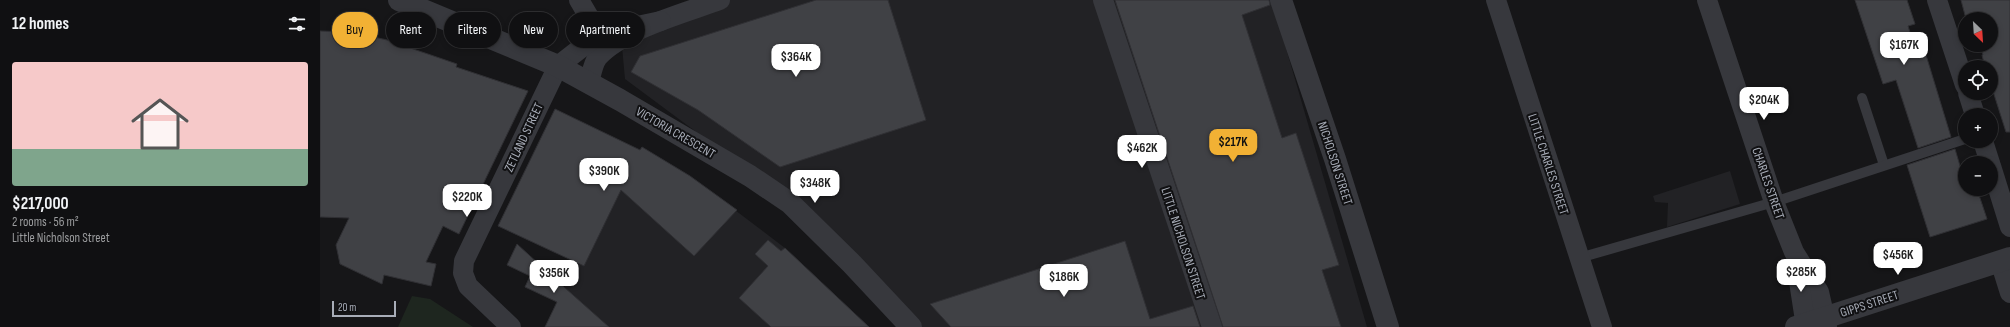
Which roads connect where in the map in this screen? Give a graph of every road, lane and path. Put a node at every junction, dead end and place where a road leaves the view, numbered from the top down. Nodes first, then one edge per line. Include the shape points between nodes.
1 (399, 0) edge
2 (579, 0) edge
3 (720, 0) edge
4 (1104, 0) edge
5 (1281, 0) edge
6 (1496, 0) edge
7 (1707, 0) edge
8 (1937, 0) edge
9 (586, 12) edge
10 (661, 21) junction
11 (645, 24) edge
12 (581, 48) edge
13 (1958, 64) edge
14 (558, 66) junction
15 (589, 83) junction
16 (1862, 98) dead end
17 (1958, 141) edge
18 (1884, 165) junction
19 (1998, 188) edge
20 (1774, 202) junction
21 (2010, 227) edge
22 (1794, 252) junction
23 (1580, 258) junction
24 (2005, 260) edge
25 (2010, 293) edge
26 (1826, 322) edge
27 (1802, 326) edge
28 (511, 327) edge
29 (911, 327) edge
30 (1212, 327) edge
31 (1388, 327) edge
32 (1602, 327) edge

1 - 14 street, VICTORIA CRESCENT
2 - 9 street
3 - 10 street
4 - 30 street, LITTLE NICHOLSON STREET
5 - 31 street, NICHOLSON STREET
6 - 23 street, LITTLE CHARLES STREET
7 - 20 street, CHARLES STREET
8 - 13 street
10 - 11 street
10 - 15 street via 617,41 597,58
12 - 14 street
14 - 15 street, VICTORIA CRESCENT
14 - 28 street, ZETLAND STREET via 464,261 463,273 468,286
15 - 29 street, VICTORIA CRESCENT via 704,148 790,203
16 - 18 lane
17 - 18 lane
18 - 20 lane
19 - 21 street
20 - 22 street, CHARLES STREET
20 - 23 lane
22 - 26 street, CHARLES STREET via 1819,292
22 - 27 street, CHARLES STREET
23 - 32 street, LITTLE CHARLES STREET
24 - 25 street
24 - 26 street, GIPPS STREET
26 - 27 street, GIPPS STREET

